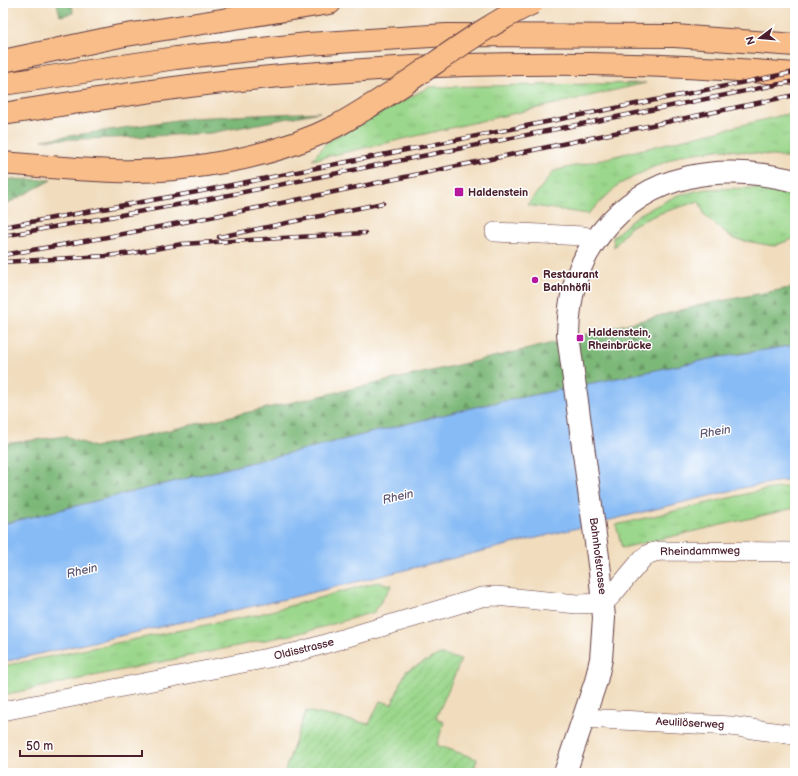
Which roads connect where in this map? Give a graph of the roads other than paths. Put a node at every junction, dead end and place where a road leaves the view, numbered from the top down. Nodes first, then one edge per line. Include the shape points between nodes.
1 (330, 3) edge
2 (533, 3) edge
3 (795, 45) edge
4 (3, 60) edge
5 (795, 74) edge
6 (3, 84) edge
7 (3, 114) edge
8 (3, 163) edge
9 (795, 181) edge
10 (495, 232) dead end
11 (594, 242) junction
12 (795, 552) edge
13 (604, 603) junction
14 (3, 711) edge
15 (584, 718) junction
16 (795, 735) edge
17 (566, 773) edge

1 - 4 highway via 120,36
2 - 8 highway, bridge via 482,30 411,80 336,126 247,156 206,165 116,171
3 - 6 highway via 675,36 446,35 308,44 184,57
5 - 7 highway via 624,65 468,65 369,70 252,79
9 - 11 street, Bahnhofstrasse via 737,173 710,173 676,180 634,200
10 - 11 street via 584,236
11 - 13 street, Bahnhofstrasse via 573,287 568,314 568,335
12 - 13 street, Rheindammweg via 648,553
13 - 14 street, Oldisstrasse via 577,604 496,596 482,597 298,652
13 - 15 street, Bahnhofstrasse via 604,633 600,659
15 - 16 street, Aeulilöserweg via 731,726
15 - 17 street, Bahnhofstrasse

